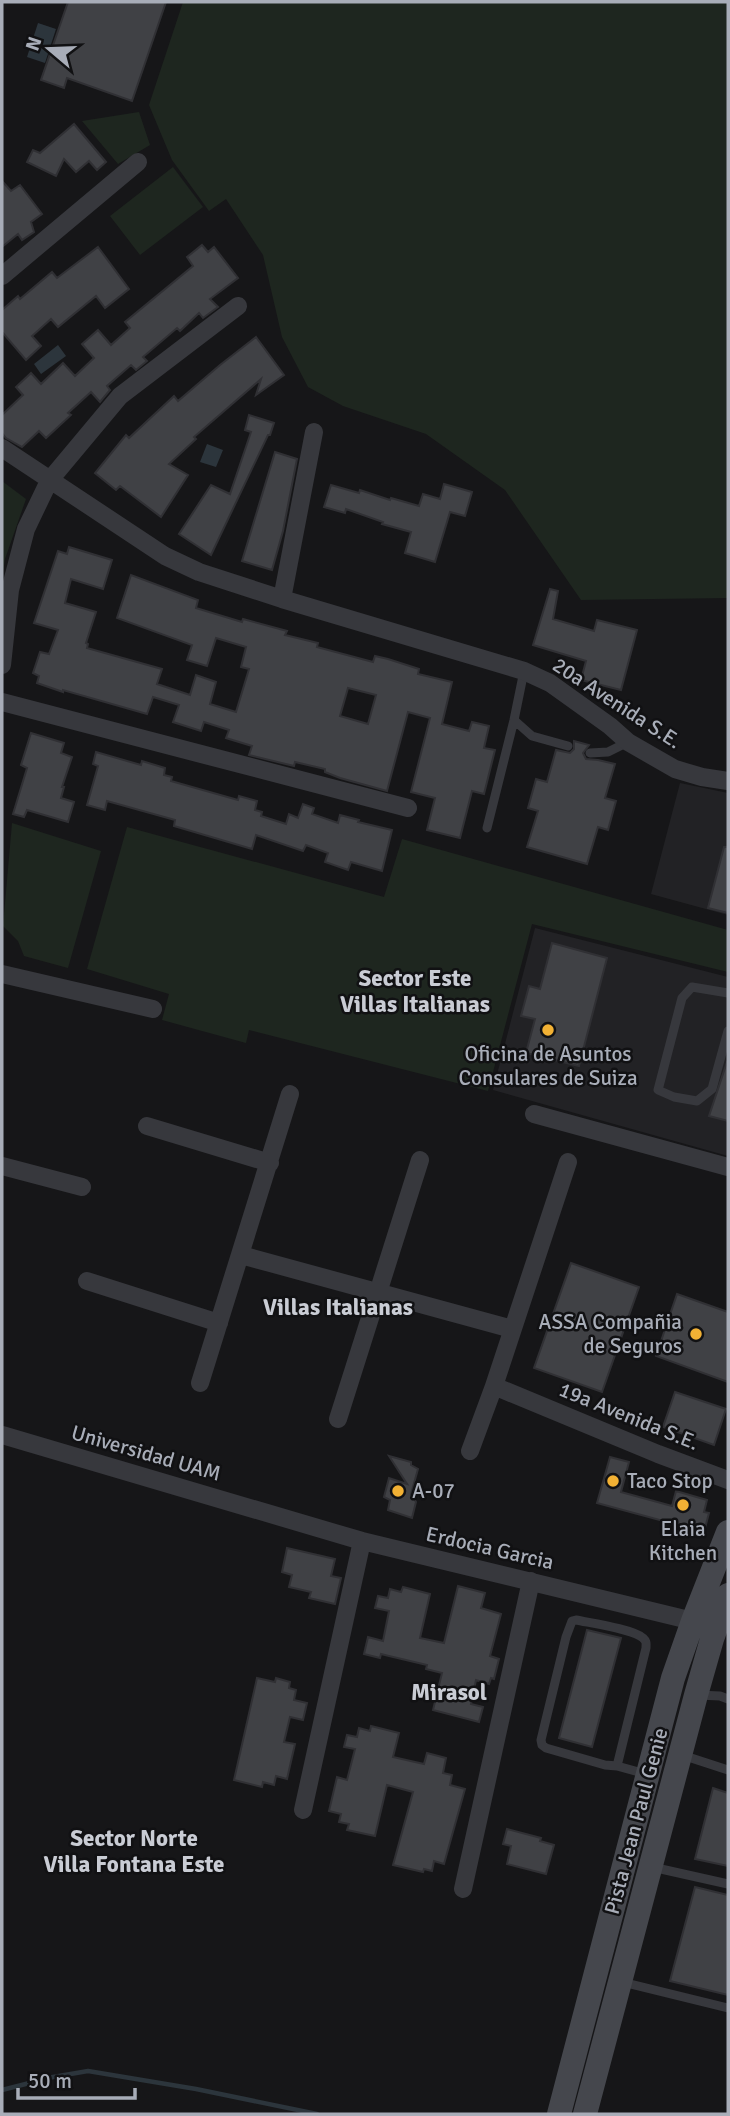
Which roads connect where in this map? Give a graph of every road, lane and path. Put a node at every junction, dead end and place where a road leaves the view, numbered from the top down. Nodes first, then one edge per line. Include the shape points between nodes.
1 (138, 162) dead end
2 (2, 276) edge
3 (239, 306) dead end
4 (314, 432) dead end
5 (2, 448) edge
6 (49, 481) junction
7 (282, 599) junction
8 (2, 666) edge
9 (524, 671) junction
10 (2, 702) edge
11 (514, 720) junction
12 (628, 742) junction
13 (568, 746) dead end
14 (590, 753) dead end
15 (728, 781) edge
16 (408, 808) dead end
17 (487, 828) dead end
18 (2, 974) edge
19 (728, 993) edge
20 (153, 1009) dead end
21 (728, 1031) edge
22 (290, 1094) dead end
23 (534, 1114) dead end
24 (147, 1126) dead end
25 (420, 1160) dead end
26 (568, 1161) dead end
27 (270, 1163) junction
28 (2, 1166) edge
29 (728, 1167) edge
30 (82, 1187) dead end
31 (241, 1255) junction
32 (87, 1281) dead end
33 (377, 1293) junction
34 (219, 1323) junction
35 (512, 1329) junction
36 (200, 1383) dead end
37 (494, 1386) junction
38 (338, 1419) dead end
39 (2, 1435) edge
40 (470, 1451) dead end
41 (728, 1480) edge
42 (278, 1514) joint
43 (728, 1532) edge
44 (362, 1541) junction
45 (728, 1574) edge
46 (531, 1581) junction
47 (728, 1595) edge
48 (693, 1621) junction
49 (712, 1639) junction
50 (696, 1695) junction
51 (728, 1699) edge
52 (680, 1755) junction
53 (617, 1766) junction
54 (728, 1770) edge
55 (648, 1774) junction
56 (303, 1810) dead end
57 (650, 1867) junction
58 (728, 1884) edge
59 (463, 1889) dead end
60 (620, 1981) junction
61 (728, 2008) edge
62 (576, 2049) junction
63 (559, 2114) edge
64 (568, 2114) edge
65 (584, 2114) edge

1 - 2 street
3 - 6 street via 120,396
4 - 7 street
5 - 6 street, 20a Avenida S.E.
6 - 7 street, 20a Avenida S.E. via 165,556
6 - 8 street via 26,528 10,590
7 - 9 street, 20a Avenida S.E.
9 - 11 lane
9 - 12 street, 20a Avenida S.E. via 550,683
10 - 16 street
11 - 13 lane via 532,736
11 - 17 lane
12 - 14 lane via 608,752
12 - 15 street, 20a Avenida S.E. via 675,769
18 - 20 street
19 - 21 lane via 692,987 682,998 658,1090 697,1101 712,1089
22 - 27 street
23 - 29 street
24 - 27 street
25 - 33 street
26 - 35 street
27 - 31 street
28 - 30 street
31 - 33 street
31 - 34 street
32 - 34 street
33 - 35 street
33 - 38 street
34 - 36 street
35 - 37 street
37 - 40 street
37 - 41 street, 19a Avenida S.E.
39 - 42 street, Universidad UAM
42 - 44 street, Erdocia Garcia
43 - 48 main road, Pista Jean Paul Genie
44 - 46 street, Erdocia Garcia
44 - 56 street
45 - 49 main road via 715,1612
46 - 48 street, Erdocia Garcia
46 - 59 street
47 - 49 main road, Pista Jean Paul Genie
48 - 55 main road, Pista Jean Paul Genie
49 - 50 main road, Pista Jean Paul Genie
50 - 51 lane
50 - 52 main road, Pista Jean Paul Genie
52 - 54 lane
52 - 57 main road, Pista Jean Paul Genie
53 - 53 lane via 646,1642 628,1632 572,1621 542,1745
53 - 55 lane
55 - 62 main road, Pista Jean Paul Genie
57 - 58 lane
57 - 60 main road, Pista Jean Paul Genie
60 - 61 lane
60 - 65 main road, Pista Jean Paul Genie
62 - 63 main road, Pista Jean Paul Genie
62 - 64 main road

